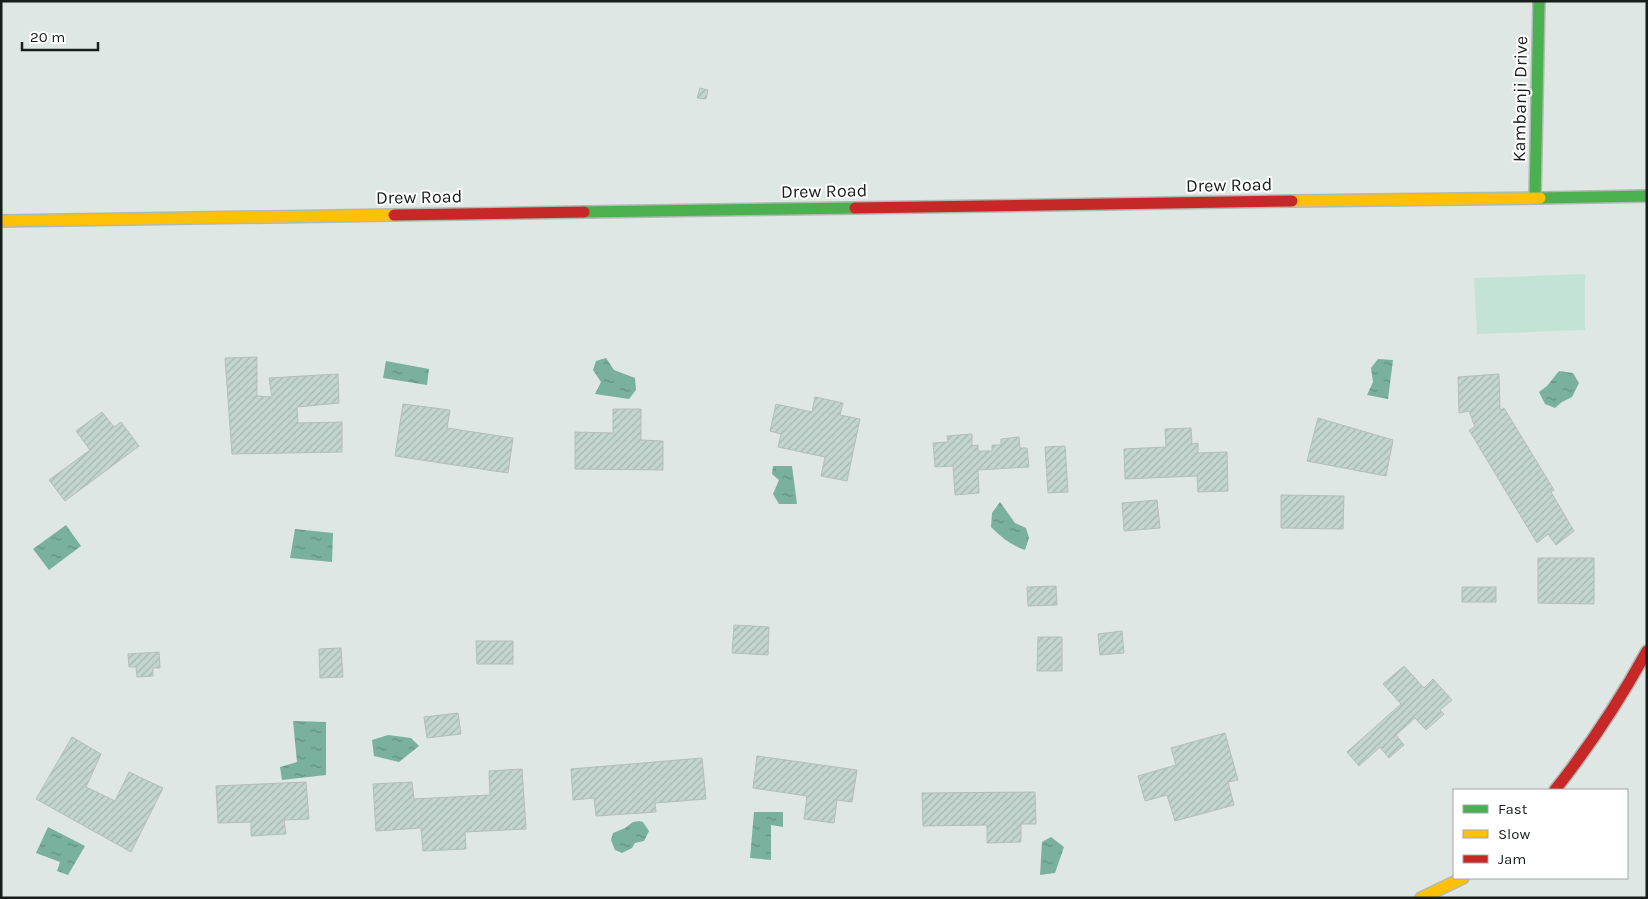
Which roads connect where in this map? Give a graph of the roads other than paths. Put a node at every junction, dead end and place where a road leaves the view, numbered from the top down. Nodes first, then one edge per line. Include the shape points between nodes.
1 (1539, 1) edge
2 (1647, 196) edge
3 (1535, 198) junction
4 (1, 221) edge
5 (1647, 651) edge
6 (1556, 789) edge
7 (1461, 879) edge
8 (1421, 898) edge

1 - 3 street, Kambanji Drive
2 - 3 street, Drew Road
3 - 4 street, Drew Road
5 - 6 street via 1607,718
7 - 8 street

